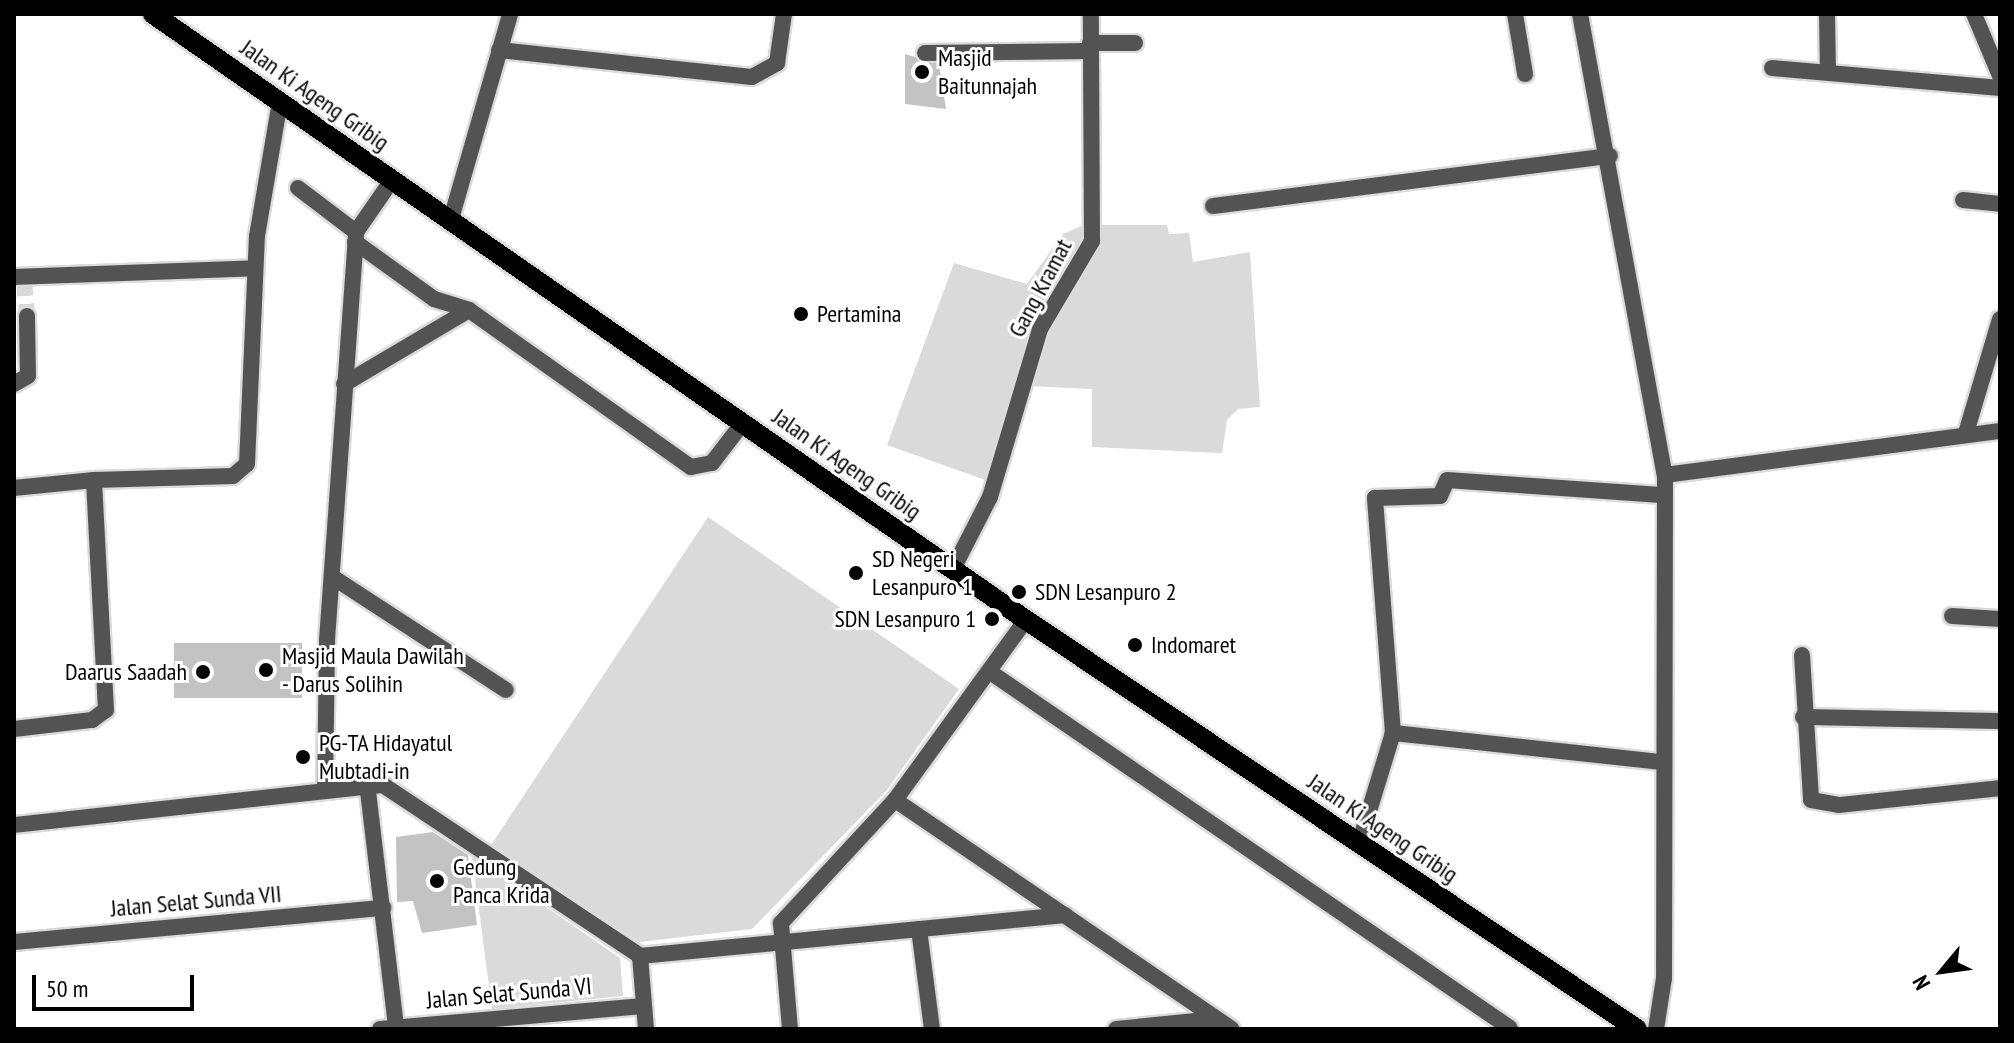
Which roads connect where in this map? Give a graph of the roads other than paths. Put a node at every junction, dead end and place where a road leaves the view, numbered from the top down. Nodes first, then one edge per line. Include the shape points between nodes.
1 (510, 14) edge
2 (784, 14) edge
3 (1091, 14) edge
4 (1515, 14) edge
5 (1580, 14) edge
6 (1827, 14) edge
7 (1974, 14) edge
8 (164, 17) edge
9 (1135, 43) dead end
10 (1090, 47) junction
11 (499, 50) junction
12 (925, 53) dead end
13 (1772, 68) dead end
14 (1828, 69) junction
15 (1525, 74) dead end
16 (2000, 76) edge
17 (2000, 88) edge
18 (280, 102) junction
19 (1610, 156) junction
20 (392, 180) junction
21 (298, 188) dead end
22 (1963, 200) dead end
23 (2000, 204) edge
24 (1213, 206) dead end
25 (451, 219) junction
26 (356, 237) junction
27 (254, 268) junction
28 (21, 278) edge
29 (469, 310) junction
30 (27, 316) tunnel mouth
31 (2000, 319) edge
32 (14, 384) edge
33 (344, 384) junction
34 (742, 424) junction
35 (2000, 431) edge
36 (1966, 433) junction
37 (1665, 475) junction
38 (94, 480) junction
39 (14, 488) edge
40 (1664, 495) junction
41 (953, 569) junction
42 (334, 578) junction
43 (1952, 616) dead end
44 (2000, 619) edge
45 (1026, 620) junction
46 (1802, 655) dead end
47 (990, 672) junction
48 (506, 690) dead end
49 (1803, 717) junction
50 (2000, 721) edge
51 (14, 728) edge
52 (1393, 733) junction
53 (1661, 762) junction
54 (367, 783) junction
55 (325, 788) junction
56 (2000, 788) edge
57 (895, 800) junction
58 (14, 825) edge
59 (1359, 844) junction
60 (383, 908) junction
61 (1065, 915) junction
62 (919, 929) junction
63 (780, 940) junction
64 (14, 942) edge
65 (640, 956) junction
66 (643, 1006) junction
67 (1216, 1019) junction
68 (388, 1028) edge
69 (1510, 1028) edge
70 (646, 1029) edge
71 (790, 1029) edge
72 (932, 1029) edge
73 (1116, 1029) edge
74 (1232, 1029) edge
75 (1637, 1029) edge
76 (1656, 1029) edge

1 - 11 street
2 - 11 street via 777,63 762,76
3 - 10 street, Gang Kramat
4 - 15 street
5 - 19 street
6 - 14 street
7 - 16 street
8 - 18 main road, Jalan Ki Ageng Gribig
9 - 10 street
10 - 12 street
10 - 41 street, Gang Kramat via 1092,241 1040,329 990,497
11 - 25 street
13 - 14 street
14 - 17 street
18 - 20 main road, Jalan Ki Ageng Gribig
18 - 27 street
19 - 24 street
19 - 37 street
20 - 25 main road, Jalan Ki Ageng Gribig
20 - 26 street
21 - 26 street
22 - 23 street
25 - 34 main road, Jalan Ki Ageng Gribig
26 - 29 street via 434,299
26 - 33 street
27 - 28 street
27 - 38 street via 251,451 242,471
29 - 33 street
29 - 34 street via 691,467 712,463
30 - 32 street via 28,376
31 - 36 street
33 - 42 street
34 - 41 main road, Jalan Ki Ageng Gribig
35 - 36 street
36 - 37 street
37 - 40 street
38 - 39 street
38 - 51 street via 106,710 92,720
40 - 52 street via 1447,480 1440,496 1375,498
40 - 53 street
41 - 45 main road, Jalan Ki Ageng Gribig
42 - 48 street
42 - 55 street
43 - 44 street
45 - 47 street
45 - 59 main road, Jalan Ki Ageng Gribig
46 - 49 street
47 - 57 street
47 - 69 street
49 - 50 street
49 - 56 street via 1805,781 1821,805
52 - 53 street
52 - 59 street
53 - 76 street via 1664,978
54 - 55 street
54 - 60 street
54 - 65 street via 383,785
55 - 58 street
57 - 61 street
57 - 63 street via 781,923
59 - 75 main road, Jalan Ki Ageng Gribig
60 - 64 street, Jalan Selat Sunda VII
60 - 68 street
61 - 62 street
61 - 67 street
62 - 63 street
62 - 72 street
63 - 65 street
63 - 71 street
65 - 66 street
66 - 68 street, Jalan Selat Sunda VI
66 - 70 street
67 - 73 street
67 - 74 street

